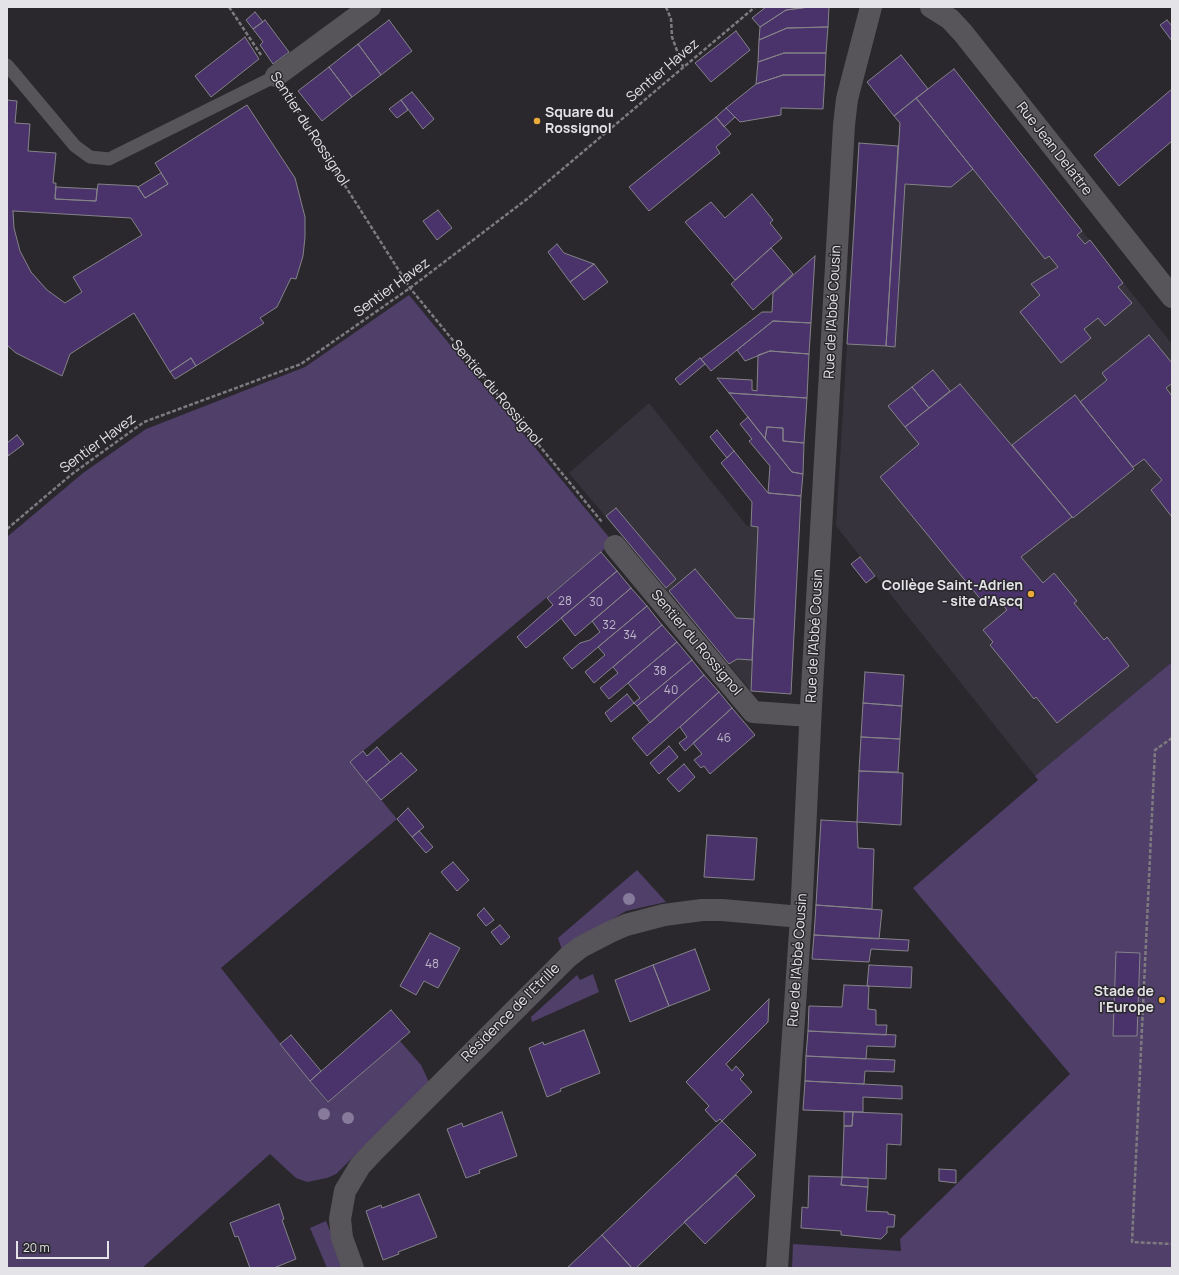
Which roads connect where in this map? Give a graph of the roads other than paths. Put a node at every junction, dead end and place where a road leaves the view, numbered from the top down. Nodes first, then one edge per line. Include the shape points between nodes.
1 (370, 7) edge
2 (871, 7) edge
3 (930, 7) edge
4 (7, 65) edge
5 (276, 76) joint
6 (1172, 297) edge
7 (615, 546) road end
8 (810, 716) junction
9 (801, 917) junction
10 (353, 1268) edge
11 (777, 1268) edge

1 - 5 street
2 - 8 street, Rue de l'Abbé Cousin via 849,92 844,125
3 - 6 street, Rue Jean Delattre via 950,19 963,33
4 - 5 lane via 75,146 90,157 109,159
7 - 8 street, Sentier du Rossignol via 753,712
8 - 9 street, Rue de l'Abbé Cousin
9 - 10 street, Résidence de l'Etrille via 722,910 664,915 626,925 580,947 568,956 357,1171 345,1191 340,1219 342,1238
9 - 11 street, Rue de l'Abbé Cousin

